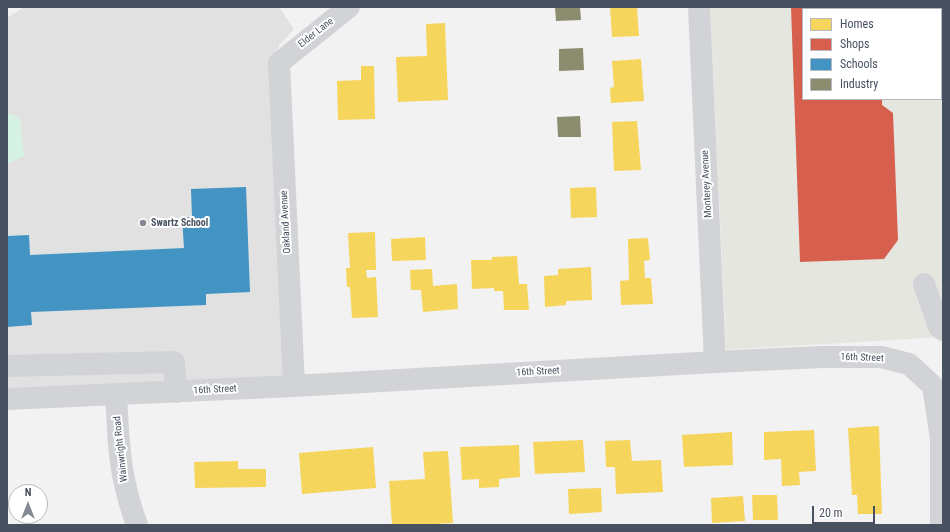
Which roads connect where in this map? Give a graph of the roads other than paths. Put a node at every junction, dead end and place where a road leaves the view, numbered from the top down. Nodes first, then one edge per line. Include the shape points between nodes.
1 (349, 7) edge
2 (699, 7) edge
3 (283, 60) joint
4 (924, 284) dead end
5 (943, 330) edge
6 (715, 362) junction
7 (7, 366) edge
8 (294, 386) junction
9 (176, 392) junction
10 (116, 394) junction
11 (7, 399) edge
12 (941, 519) edge
13 (137, 525) edge

1 - 3 street, Elder Lane
2 - 6 street, Monterey Avenue
3 - 8 street, Oakland Avenue via 279,63
4 - 5 street via 939,327
6 - 8 street, 16th Street
6 - 12 street, 16th Street via 881,357 909,364 933,386 941,439
7 - 9 street via 174,362
8 - 9 street, 16th Street
9 - 10 street, 16th Street
10 - 11 street, 16th Street
10 - 13 street, Wainwright Road via 124,483

